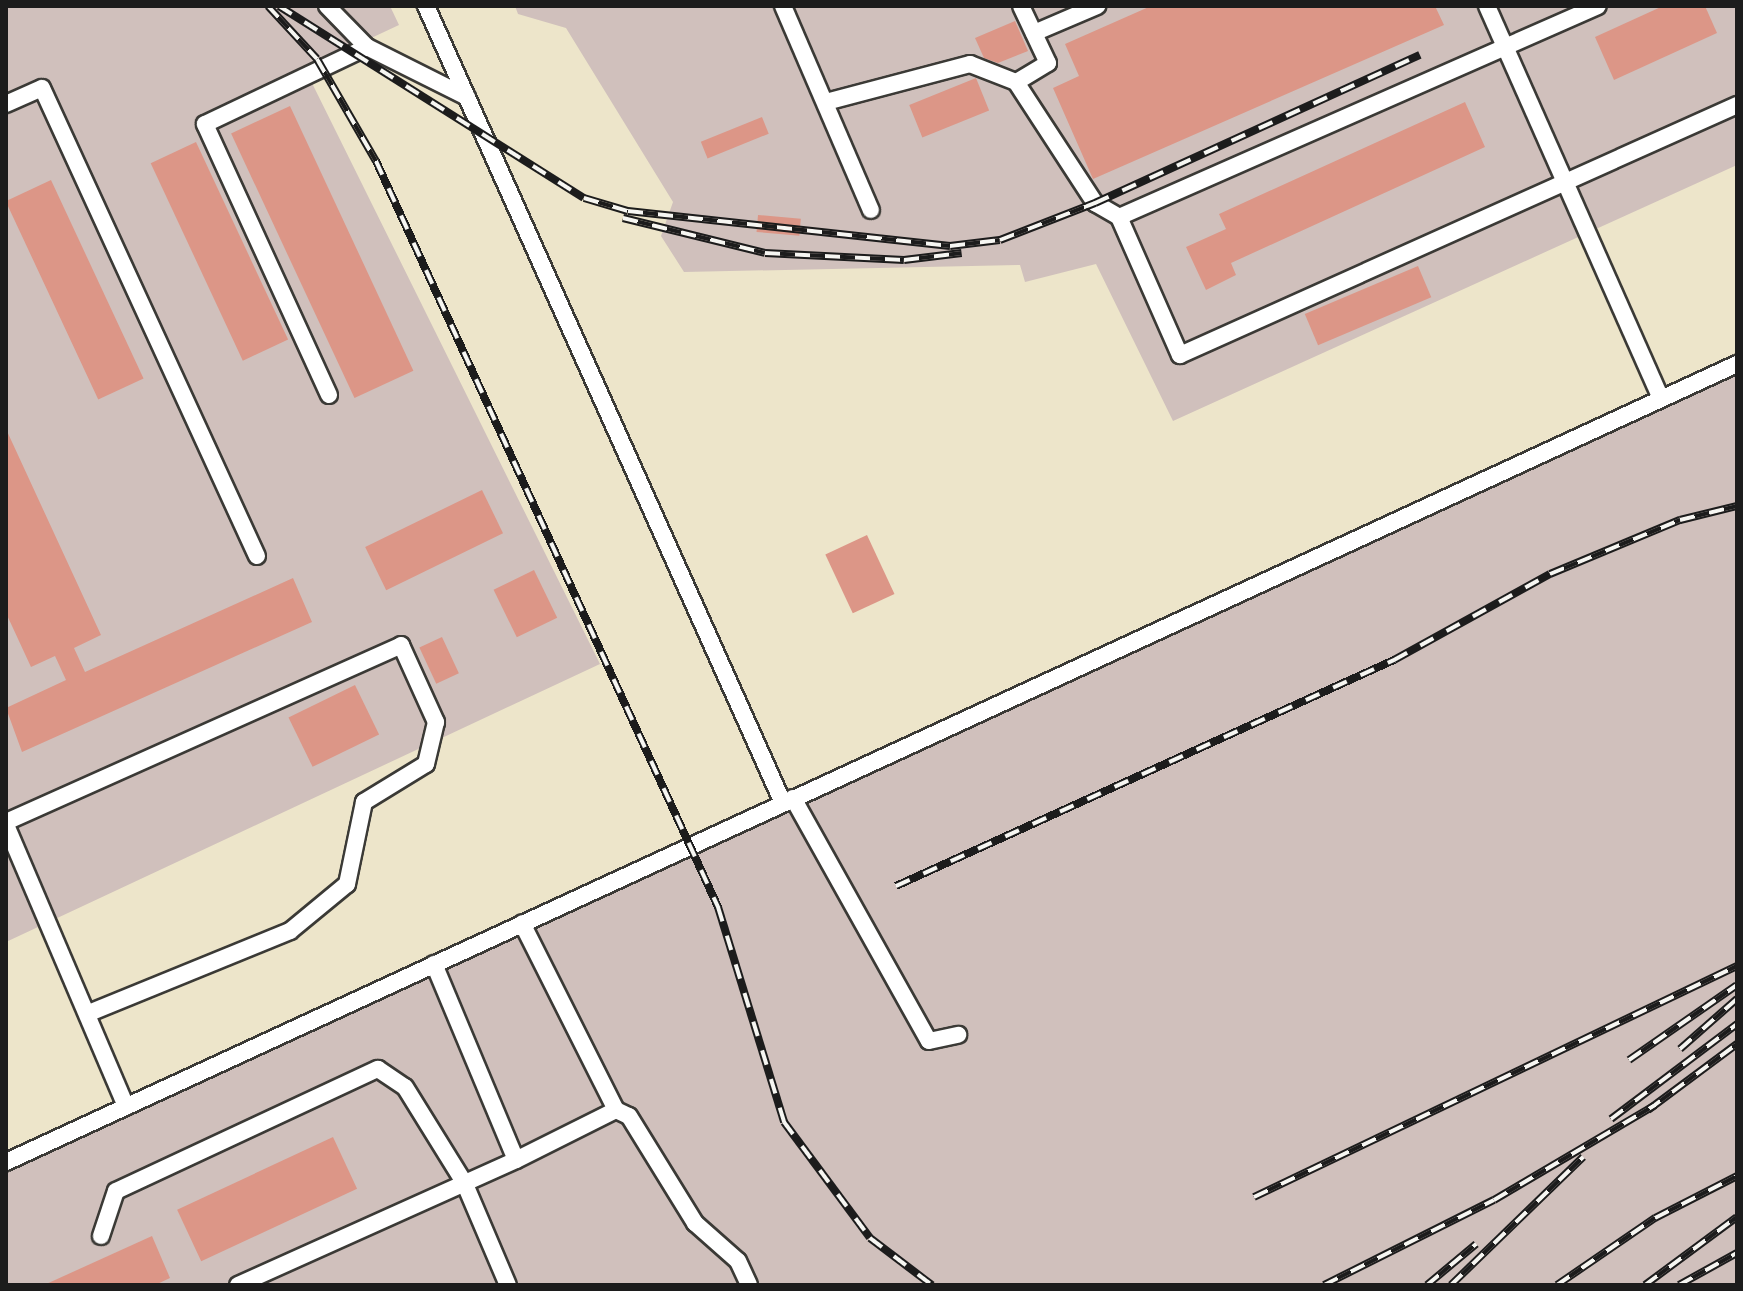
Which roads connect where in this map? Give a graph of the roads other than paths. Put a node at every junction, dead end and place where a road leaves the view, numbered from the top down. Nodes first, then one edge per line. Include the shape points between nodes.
1 (327, 6) edge
2 (426, 6) edge
3 (783, 6) edge
4 (1021, 6) edge
5 (1097, 6) edge
6 (1487, 6) edge
7 (1598, 6) edge
8 (1034, 33) junction
9 (1504, 46) junction
10 (367, 47) junction
11 (1016, 82) junction
12 (467, 97) junction
13 (826, 102) junction
14 (6, 104) edge
15 (1737, 105) edge
16 (1565, 183) junction
17 (871, 210) dead end
18 (1119, 217) junction
19 (1737, 364) edge
20 (329, 395) dead end
21 (1661, 398) junction
22 (257, 556) dead end
23 (788, 800) junction
24 (6, 824) edge
25 (522, 923) junction
26 (434, 964) junction
27 (87, 1014) junction
28 (958, 1035) dead end
29 (126, 1106) junction
30 (616, 1110) junction
31 (516, 1160) junction
32 (6, 1162) edge
33 (464, 1182) junction
34 (101, 1236) dead end
35 (238, 1285) edge
36 (508, 1285) edge
37 (749, 1285) edge

1 - 10 street
2 - 12 street
3 - 13 street
4 - 8 street
5 - 8 street
6 - 9 street
7 - 9 street
8 - 11 street via 1048,63
9 - 16 street
9 - 18 street
10 - 12 street
10 - 20 street via 205,124
11 - 13 street via 970,64
11 - 18 street via 1095,203
12 - 23 street
13 - 17 street
14 - 22 street via 42,88
15 - 16 street
16 - 18 street via 1180,355
16 - 21 street
19 - 21 street
21 - 23 street
23 - 25 street
23 - 28 street via 929,1041
24 - 27 street
24 - 27 street via 401,645 436,722 426,764 364,802 347,884 290,931
25 - 26 street
25 - 30 street
26 - 29 street
26 - 31 street
27 - 29 street
29 - 32 street
30 - 31 street
30 - 37 street via 629,1116 695,1223 738,1261
31 - 33 street
33 - 34 street via 405,1087 378,1069 116,1191
33 - 35 street
33 - 36 street

